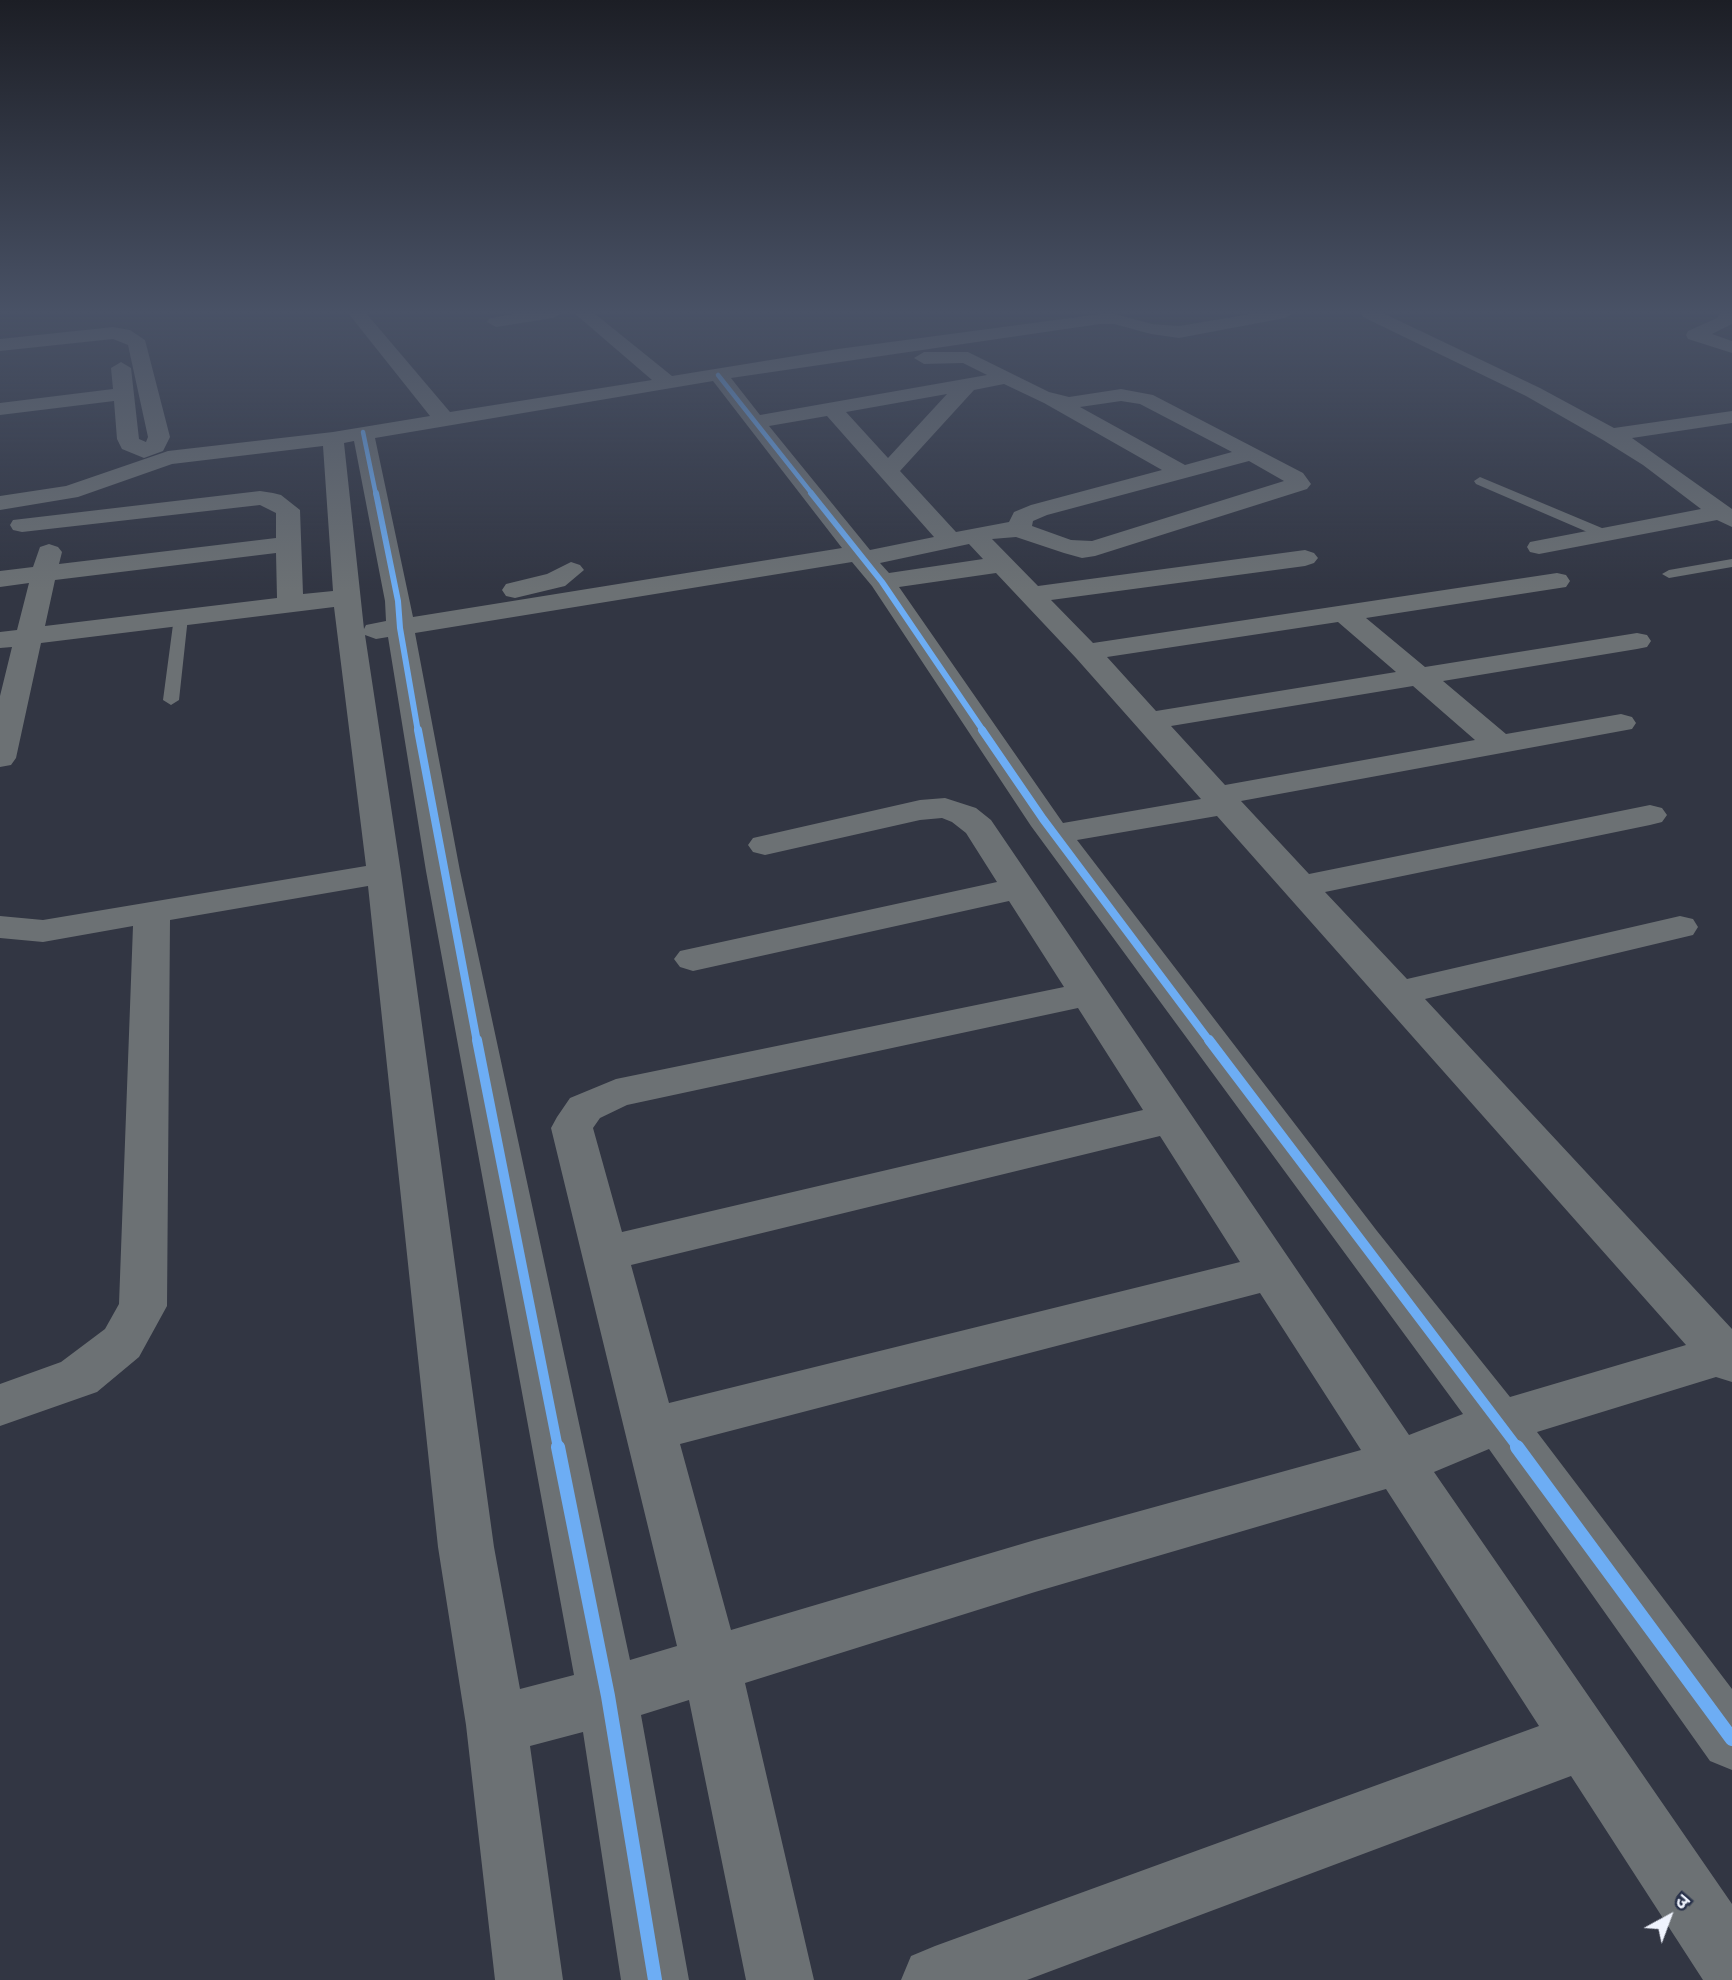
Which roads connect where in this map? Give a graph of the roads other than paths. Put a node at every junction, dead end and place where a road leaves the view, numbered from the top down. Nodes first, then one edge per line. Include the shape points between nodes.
1 (30, 405) edge
2 (125, 405) edge
3 (152, 405) edge
4 (433, 405) edge
5 (529, 405) edge
6 (741, 405) edge
7 (847, 405) edge
8 (948, 405) edge
9 (1061, 405) edge
10 (1158, 405) edge
11 (1557, 405) edge
12 (832, 408) junction
13 (0, 409) edge
14 (1732, 417) edge
15 (444, 419) junction
16 (755, 422) junction
17 (348, 435) junction
18 (1611, 435) junction
19 (1135, 446) junction
20 (1251, 454) junction
21 (145, 458) junction
22 (888, 471) junction
23 (1182, 472) junction
24 (1480, 481) dead end
25 (1732, 487) edge
26 (1113, 490) junction
27 (1695, 492) junction
28 (0, 503) edge
29 (1726, 516) edge
30 (1190, 519) junction
31 (58, 521) junction
32 (0, 527) edge
33 (1018, 529) junction
34 (954, 533) junction
35 (1604, 534) junction
36 (289, 544) junction
37 (1539, 547) dead end
38 (863, 558) junction
39 (1305, 558) dead end
40 (1732, 563) edge
41 (1003, 564) junction
42 (1254, 565) junction
43 (571, 570) dead end
44 (44, 574) junction
45 (1669, 574) dead end
46 (0, 579) edge
47 (1556, 581) dead end
48 (1032, 594) junction
49 (290, 604) junction
50 (1345, 613) junction
51 (399, 614) junction
52 (349, 616) junction
53 (181, 617) junction
54 (14, 638) edge
55 (1637, 641) dead end
56 (1086, 652) junction
57 (1420, 676) junction
58 (171, 700) dead end
59 (1148, 721) junction
60 (1620, 723) dead end
61 (1500, 745) junction
62 (0, 758) edge
63 (1221, 801) junction
64 (1650, 815) dead end
65 (1055, 834) junction
66 (765, 845) dead end
67 (384, 873) junction
68 (1298, 887) junction
69 (1019, 888) junction
70 (152, 912) junction
71 (0, 927) edge
72 (1679, 927) dead end
73 (693, 958) dead end
74 (1089, 994) junction
75 (1396, 994) junction
76 (1171, 1118) junction
77 (604, 1254) junction
78 (1273, 1272) junction
79 (1728, 1358) edge
80 (0, 1405) edge
81 (1499, 1422) junction
82 (650, 1430) junction
83 (1398, 1463) junction
84 (711, 1665) junction
85 (608, 1696) junction
86 (496, 1725) junction
87 (1732, 1739) edge
88 (1584, 1741) junction
89 (1732, 1963) edge
90 (529, 1980) edge
91 (655, 1980) edge
92 (780, 1980) edge
93 (935, 1980) edge

1 - 13 street
2 - 21 street via 128,439
3 - 21 street via 159,437
4 - 15 street
5 - 15 street
6 - 16 street
7 - 12 street
8 - 22 street
9 - 19 street
10 - 20 street
11 - 18 street
12 - 16 street
12 - 22 street
14 - 18 street
15 - 17 street
16 - 38 street
17 - 21 street
17 - 51 street
17 - 52 street
18 - 27 street
19 - 23 street
19 - 26 street
20 - 23 street
20 - 30 street via 1299,484
21 - 28 street via 71,492
22 - 34 street
23 - 26 street
24 - 35 lane
25 - 27 street
26 - 33 street via 1031,513 1023,517
27 - 29 street
29 - 35 street
30 - 33 street via 1082,550
30 - 42 street
31 - 32 street
31 - 36 street via 260,498 288,510
31 - 44 street
33 - 34 street
34 - 38 street
34 - 41 street
35 - 37 street
36 - 44 street
36 - 49 street
38 - 41 street
38 - 51 street
38 - 65 street
39 - 42 street
40 - 45 lane
41 - 48 street
42 - 48 street
43 - 51 street via 537,586
44 - 46 street
44 - 54 street
47 - 50 street
48 - 56 street
49 - 52 street
49 - 53 street
50 - 56 street
50 - 57 street
51 - 52 street
51 - 85 street via 446,884
52 - 67 street
53 - 54 street
53 - 58 lane
54 - 62 street
55 - 57 street
56 - 59 street
57 - 59 street
57 - 61 street
59 - 63 street
60 - 61 street
61 - 63 street
63 - 65 street
63 - 68 street
64 - 68 street
65 - 81 street
66 - 69 street via 946,808 979,827
67 - 70 street
67 - 86 street via 466,1547
68 - 75 street
69 - 73 street
69 - 74 street
70 - 71 street via 43,931
70 - 80 street via 143,1306 121,1343 79,1377
72 - 75 street
74 - 76 street
74 - 77 street via 616,1093 585,1108 572,1128
75 - 79 street
76 - 77 street
76 - 78 street
77 - 82 street
78 - 82 street
78 - 83 street
79 - 81 street
81 - 83 street
81 - 87 street
82 - 84 street
83 - 84 street via 1035,1566
83 - 88 street
84 - 85 street
84 - 92 street
85 - 86 street
85 - 91 street
86 - 90 street
88 - 89 street
88 - 93 street

